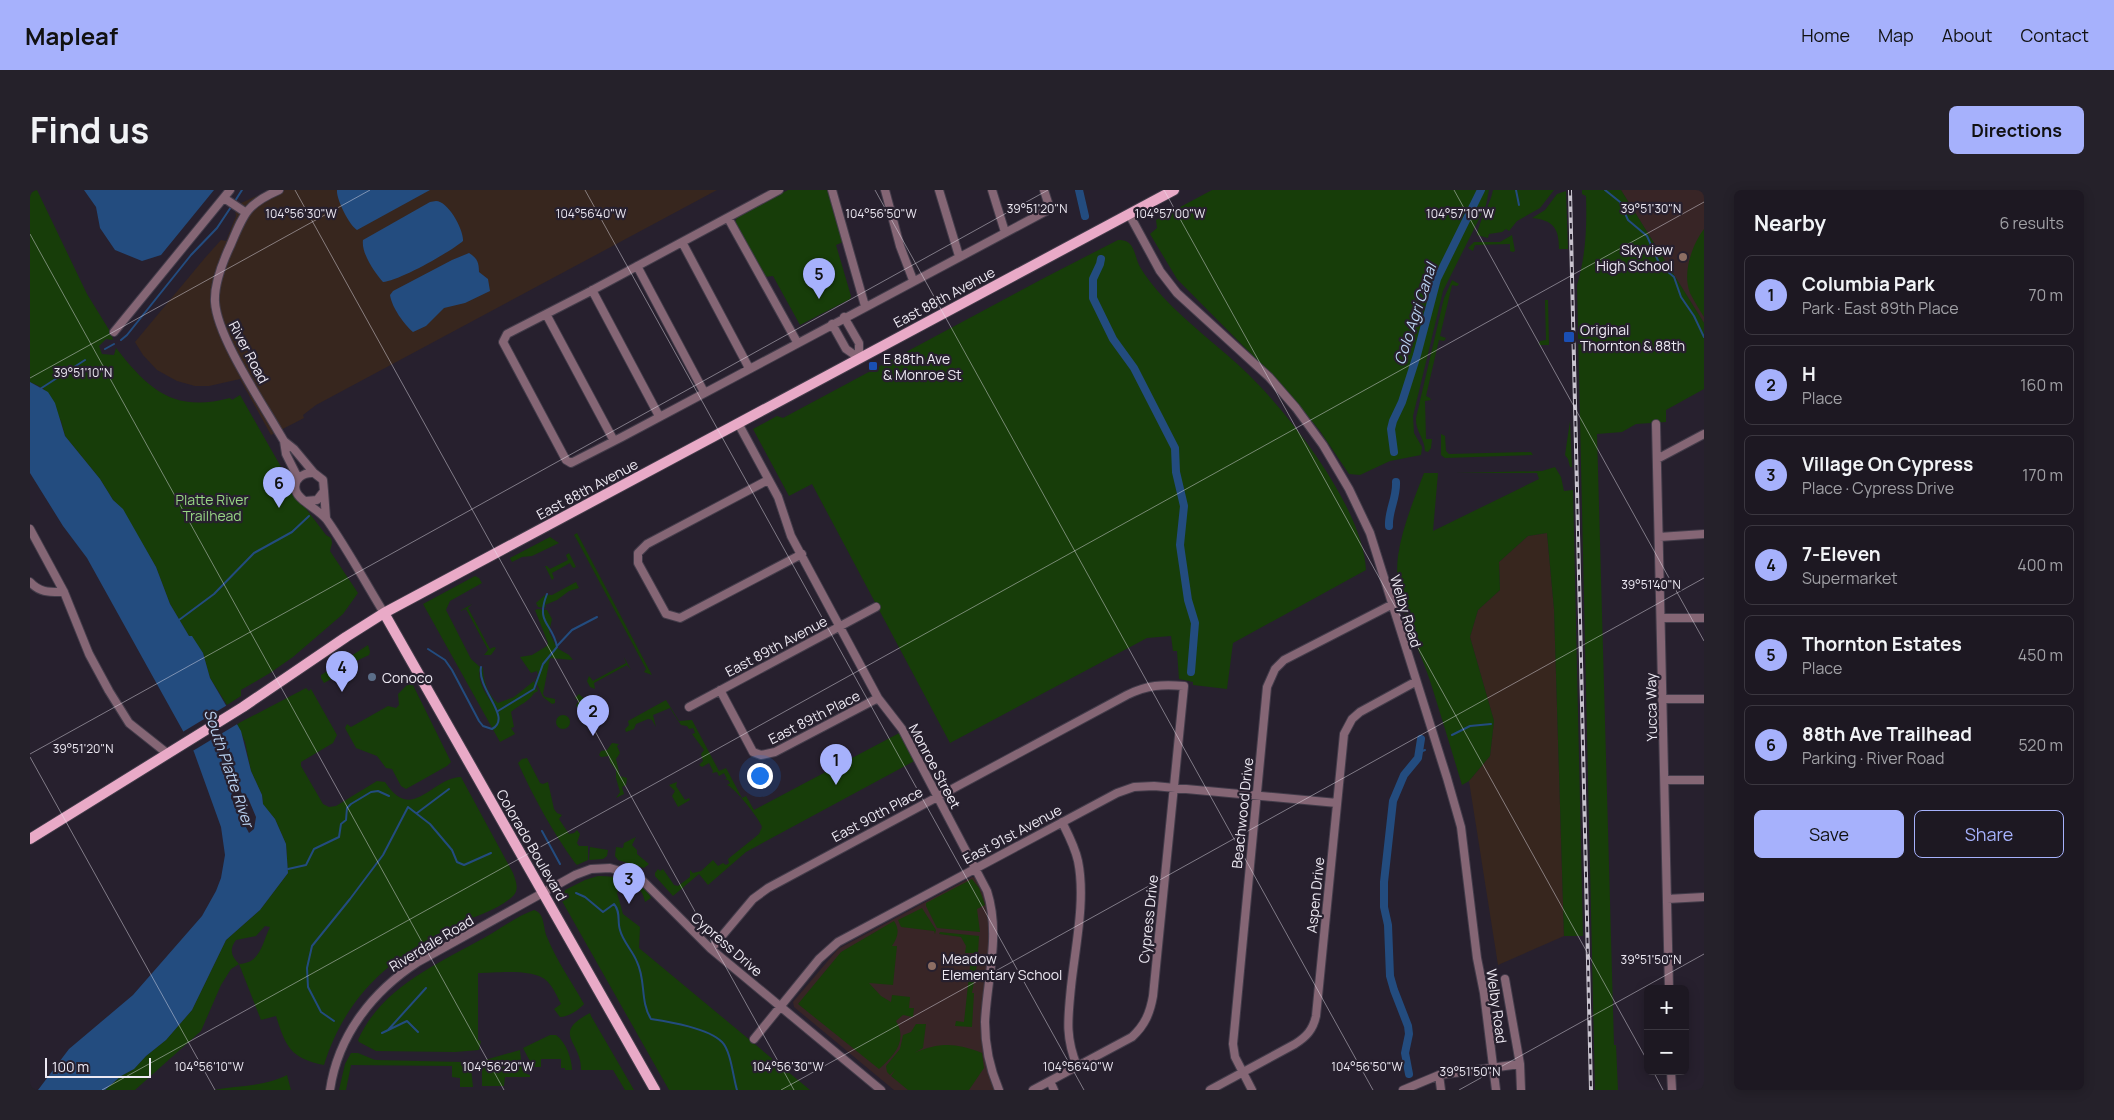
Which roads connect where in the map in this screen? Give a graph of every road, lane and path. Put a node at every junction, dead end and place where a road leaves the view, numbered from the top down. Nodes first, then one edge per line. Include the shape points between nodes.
1 (230, 190) edge
2 (279, 190) edge
3 (779, 190) edge
4 (832, 190) edge
5 (885, 190) edge
6 (939, 190) edge
7 (992, 190) edge
8 (1044, 190) edge
9 (1174, 190) edge
10 (227, 200) junction
11 (242, 210) junction
12 (1129, 214) junction
13 (728, 218) junction
14 (1006, 232) junction
15 (682, 242) junction
16 (959, 256) junction
17 (637, 266) junction
18 (914, 280) junction
19 (592, 290) junction
20 (865, 306) junction
21 (546, 314) junction
22 (844, 317) junction
23 (832, 324) junction
24 (114, 332) dead end
25 (797, 342) junction
26 (859, 358) junction
27 (749, 368) junction
28 (704, 392) junction
29 (659, 416) junction
30 (738, 424) junction
31 (1656, 424) dead end
32 (1704, 434) edge
33 (614, 440) junction
34 (284, 442) junction
35 (1657, 459) junction
36 (314, 473) junction
37 (298, 478) junction
38 (768, 480) junction
39 (324, 491) junction
40 (306, 501) junction
41 (326, 518) junction
42 (30, 529) edge
43 (1704, 534) edge
44 (1659, 537) junction
45 (802, 554) junction
46 (30, 582) edge
47 (64, 592) junction
48 (1391, 605) junction
49 (876, 607) dead end
50 (384, 613) junction
51 (1662, 618) junction
52 (1704, 618) edge
53 (840, 626) junction
54 (1415, 682) junction
55 (1184, 686) joint
56 (720, 690) junction
57 (878, 698) junction
58 (1664, 699) junction
59 (1704, 699) edge
60 (688, 707) dead end
61 (168, 754) junction
62 (1665, 780) junction
63 (1704, 780) edge
64 (1174, 787) junction
65 (938, 796) junction
66 (1256, 796) junction
67 (1337, 803) junction
68 (1062, 822) junction
69 (30, 839) edge
70 (975, 868) junction
71 (543, 892) junction
72 (1704, 897) edge
73 (1667, 899) junction
74 (711, 949) junction
75 (1505, 979) dead end
76 (1670, 985) edge
77 (780, 1006) junction
78 (754, 1039) dead end
79 (1520, 1064) junction
80 (1077, 1066) junction
81 (1493, 1068) junction
82 (1242, 1072) junction
83 (1439, 1075) junction
84 (1671, 1075) edge
85 (1050, 1081) junction
86 (330, 1090) edge
87 (655, 1090) edge
88 (881, 1090) edge
89 (999, 1090) edge
90 (1032, 1090) edge
91 (1054, 1090) edge
92 (1210, 1090) edge
93 (1252, 1090) edge
94 (1403, 1090) edge
95 (1441, 1090) edge
96 (1496, 1090) edge
97 (1521, 1090) edge
98 (1672, 1090) edge

1 - 10 street
2 - 11 street
3 - 13 street
4 - 20 street
5 - 18 street via 900,246
6 - 16 street
7 - 14 street
8 - 14 street via 1050,209
9 - 12 main road, East 88th Avenue
10 - 11 street
10 - 24 street
11 - 34 street, River Road via 218,281 215,297 217,314 229,344
12 - 26 main road, East 88th Avenue
12 - 48 street, Welby Road via 1160,270 1178,293 1269,377 1314,432 1370,533
13 - 15 street
13 - 25 street
14 - 16 street
15 - 17 street
15 - 27 street
16 - 18 street
17 - 19 street
17 - 28 street
18 - 20 street
19 - 21 street
19 - 29 street
20 - 22 street
21 - 33 street
21 - 33 street via 507,334 503,342 566,460 571,463
22 - 23 street
22 - 26 street via 859,343
23 - 25 street
23 - 26 street via 846,349
25 - 27 street
26 - 30 main road, East 88th Avenue
27 - 28 street
28 - 29 street
29 - 33 street
30 - 38 street, Monroe Street
30 - 50 main road, East 88th Avenue
31 - 35 street, Yucca Way
32 - 35 street
34 - 36 street, River Road
34 - 37 street, River Road
35 - 44 street, Yucca Way
36 - 37 street
36 - 39 street via 323,480
37 - 40 street via 296,492
38 - 45 street, Monroe Street
38 - 45 street via 647,544 639,551 638,564 666,614 680,618
39 - 40 street via 317,500
39 - 41 street
40 - 41 street
41 - 50 street
42 - 47 street
43 - 44 street
44 - 51 street, Yucca Way
45 - 53 street, Monroe Street
46 - 47 street via 36,589
47 - 61 street via 108,691 129,723
48 - 54 street, Welby Road
48 - 66 street, Beachwood Drive via 1290,656 1275,669 1266,695
49 - 53 street, East 89th Avenue
50 - 61 main road, East 88th Avenue
50 - 71 main road, Colorado Boulevard
51 - 52 street
51 - 58 street, Yucca Way
53 - 56 street, East 89th Avenue
53 - 57 street, Monroe Street
54 - 67 street, Aspen Drive via 1360,712 1346,728
54 - 81 street, Welby Road via 1460,827
55 - 64 street, Cypress Drive
55 - 65 street, East 90th Place via 1162,684 1140,688
56 - 57 street, East 89th Place via 753,752 761,756 775,752
56 - 60 street, East 89th Avenue
57 - 65 street, Monroe Street via 902,729
58 - 59 street
58 - 62 street, Yucca Way
61 - 69 main road, East 88th Avenue
62 - 63 street
62 - 73 street, Yucca Way
64 - 66 street, East 91st Avenue
64 - 68 street, East 91st Avenue via 1143,786 1125,790
64 - 80 street, Cypress Drive via 1149,1013 1132,1037
65 - 70 street, Monroe Street
65 - 74 street, East 90th Place via 768,888 753,899
66 - 67 street, East 91st Avenue
66 - 82 street, Beachwood Drive via 1233,1036 1235,1057
67 - 82 street, Aspen Drive via 1315,1022 1304,1038
68 - 70 street, East 91st Avenue
68 - 80 street via 1074,847 1080,876 1067,1029
70 - 77 street, East 91st Avenue via 838,942 819,959
70 - 89 street, Monroe Street via 987,891 993,924 985,1031
71 - 74 street, Cypress Drive via 591,868 621,870 650,886
71 - 86 street, Riverdale Road via 418,962 385,986 351,1030
71 - 87 main road, Colorado Boulevard
72 - 73 street
73 - 76 street, Yucca Way
74 - 77 street, Cypress Drive
75 - 79 street
77 - 78 street, East 91st Avenue
77 - 88 street, Cypress Drive
79 - 81 street
79 - 97 street
80 - 85 street, Cypress Drive
81 - 83 street
81 - 96 street, Welby Road
82 - 92 street, Aspen Drive
82 - 93 street, Beachwood Drive
83 - 94 street
83 - 95 street
84 - 98 street
85 - 90 street, Cypress Drive
85 - 91 street

